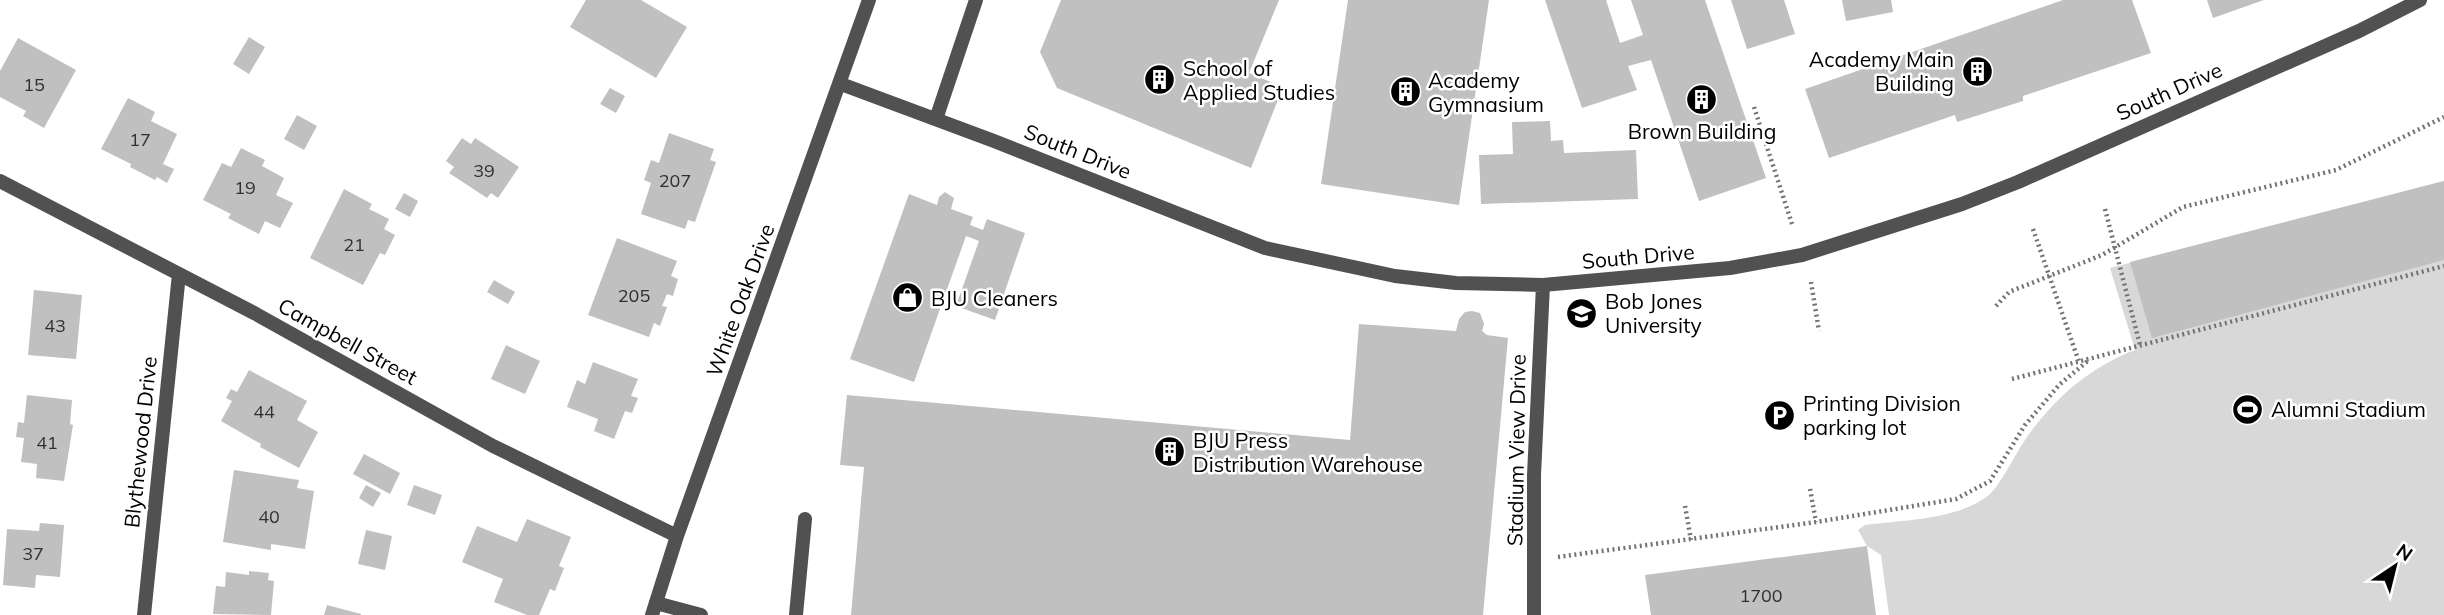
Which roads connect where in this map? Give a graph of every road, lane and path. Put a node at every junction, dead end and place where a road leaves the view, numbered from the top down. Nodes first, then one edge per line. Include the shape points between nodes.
1 (870, 0) edge
2 (976, 0) edge
3 (2420, 0) edge
4 (841, 84) junction
5 (1754, 107) dead end
6 (2444, 117) edge
7 (936, 119) junction
8 (0, 181) edge
9 (2105, 209) dead end
10 (1793, 228) dead end
11 (2033, 229) dead end
12 (2115, 247) junction
13 (2444, 266) edge
14 (179, 274) junction
15 (2049, 276) junction
16 (1811, 282) dead end
17 (1544, 285) junction
18 (1996, 306) dead end
19 (1819, 331) dead end
20 (2140, 345) junction
21 (2090, 359) junction
22 (2079, 362) junction
23 (2012, 379) dead end
24 (1810, 489) dead end
25 (1685, 506) dead end
26 (805, 519) dead end
27 (1816, 522) junction
28 (677, 536) junction
29 (1690, 540) junction
30 (1554, 558) dead end
31 (654, 609) edge
32 (144, 615) edge
33 (701, 615) edge
34 (796, 615) edge
35 (1534, 615) edge

1 - 4 street, White Oak Drive
2 - 7 street
3 - 17 street, South Drive via 1962,204 1802,255 1730,268
4 - 7 street, South Drive
4 - 28 street, White Oak Drive
5 - 10 path
6 - 12 path via 2336,170 2183,206
7 - 17 street, South Drive via 1265,248 1395,276
8 - 14 street, Campbell Street
9 - 12 path
11 - 15 path
12 - 15 path
12 - 20 path
13 - 20 path
14 - 28 street, Campbell Street via 493,446
14 - 32 street, Blythewood Drive
15 - 18 path via 2009,292
15 - 22 path
16 - 19 path
17 - 35 street, Stadium View Drive via 1534,462
20 - 21 path
21 - 22 path
21 - 27 path via 2059,385 2025,425 1990,481 1956,499
22 - 23 path
24 - 27 path
25 - 29 path
26 - 34 street
27 - 29 path
28 - 31 street, White Oak Drive
29 - 30 path
31 - 33 street

